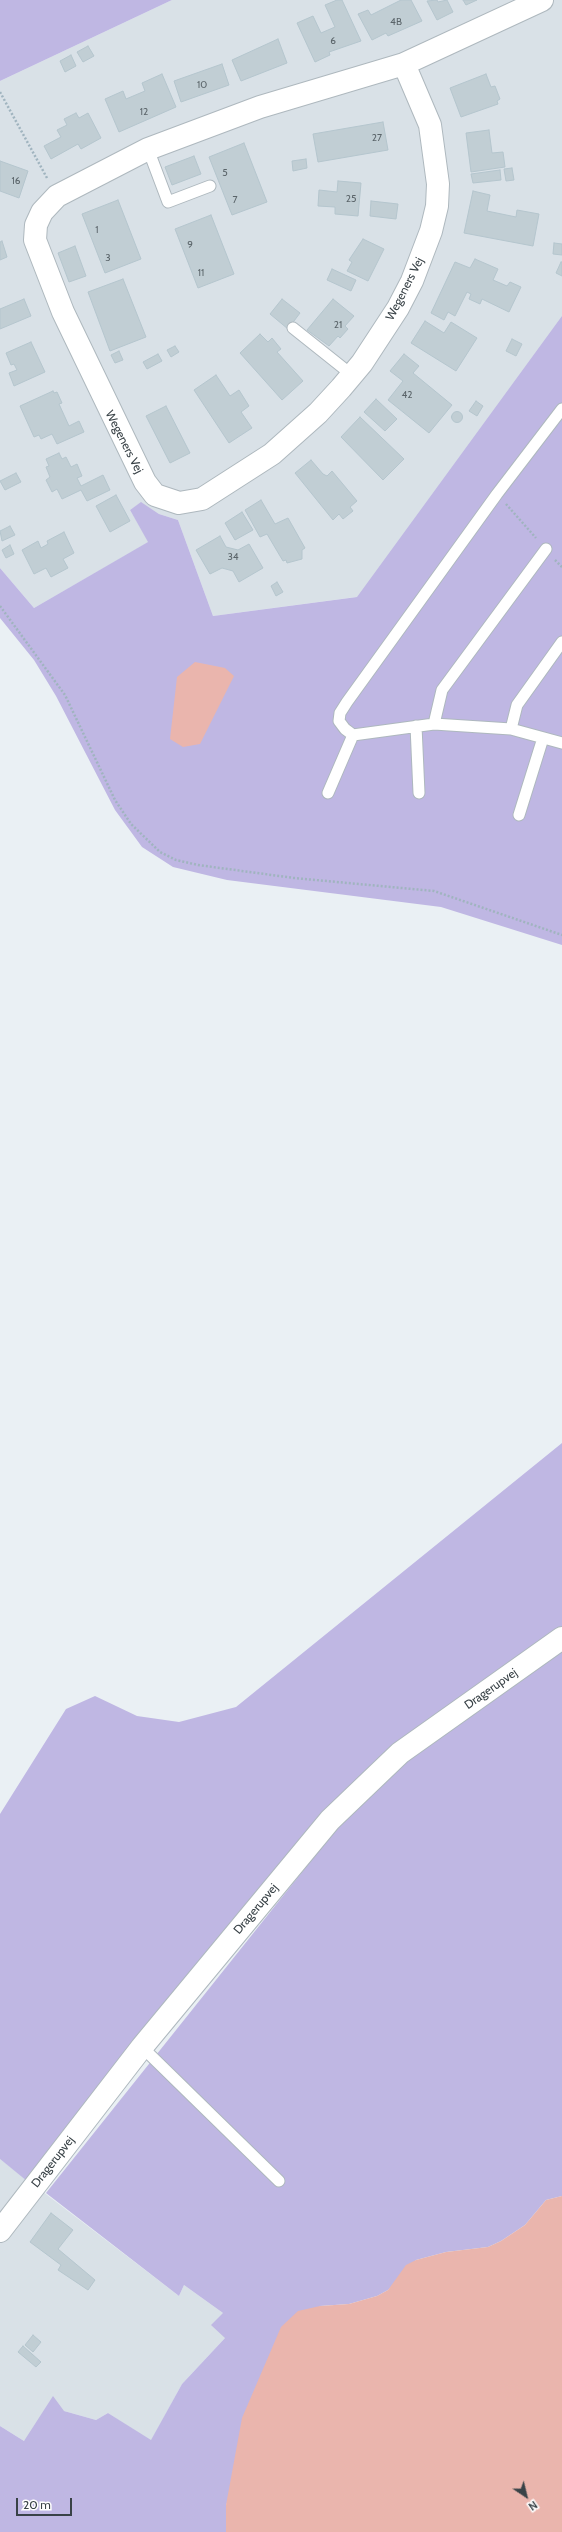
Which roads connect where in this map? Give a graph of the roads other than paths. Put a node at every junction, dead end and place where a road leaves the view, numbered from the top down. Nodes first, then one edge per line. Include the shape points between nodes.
1 (542, 0) edge
2 (404, 64) junction
3 (148, 149) junction
4 (210, 186) dead end
5 (293, 328) dead end
6 (352, 375) junction
7 (562, 409) edge
8 (546, 549) road end
9 (562, 642) edge
10 (434, 724) junction
11 (416, 726) junction
12 (511, 729) junction
13 (353, 735) junction
14 (543, 738) junction
15 (562, 743) edge
16 (419, 792) dead end
17 (328, 793) dead end
18 (519, 816) dead end
19 (562, 1638) edge
20 (142, 2047) junction
21 (280, 2181) dead end
22 (0, 2231) edge

1 - 2 street, Wegeners Vej
2 - 3 street, Wegeners Vej via 260,107
2 - 6 street, Wegeners Vej via 427,115 435,143 438,206 412,281 380,336
3 - 4 lane via 168,202
3 - 6 street, Wegeners Vej via 57,196 45,208 38,220 35,233 37,246 68,324 105,404 145,482 155,495 170,502 194,502 238,477 296,434
5 - 6 lane
7 - 13 lane via 346,702 340,713 340,721
8 - 10 lane via 442,690
9 - 12 lane via 516,705
10 - 11 lane
10 - 12 lane
11 - 13 lane
11 - 16 lane
12 - 14 lane
13 - 17 lane
14 - 15 lane
14 - 18 lane
19 - 20 street, Dragerupvej via 400,1753 362,1787 330,1820
20 - 21 lane
20 - 22 street, Dragerupvej

